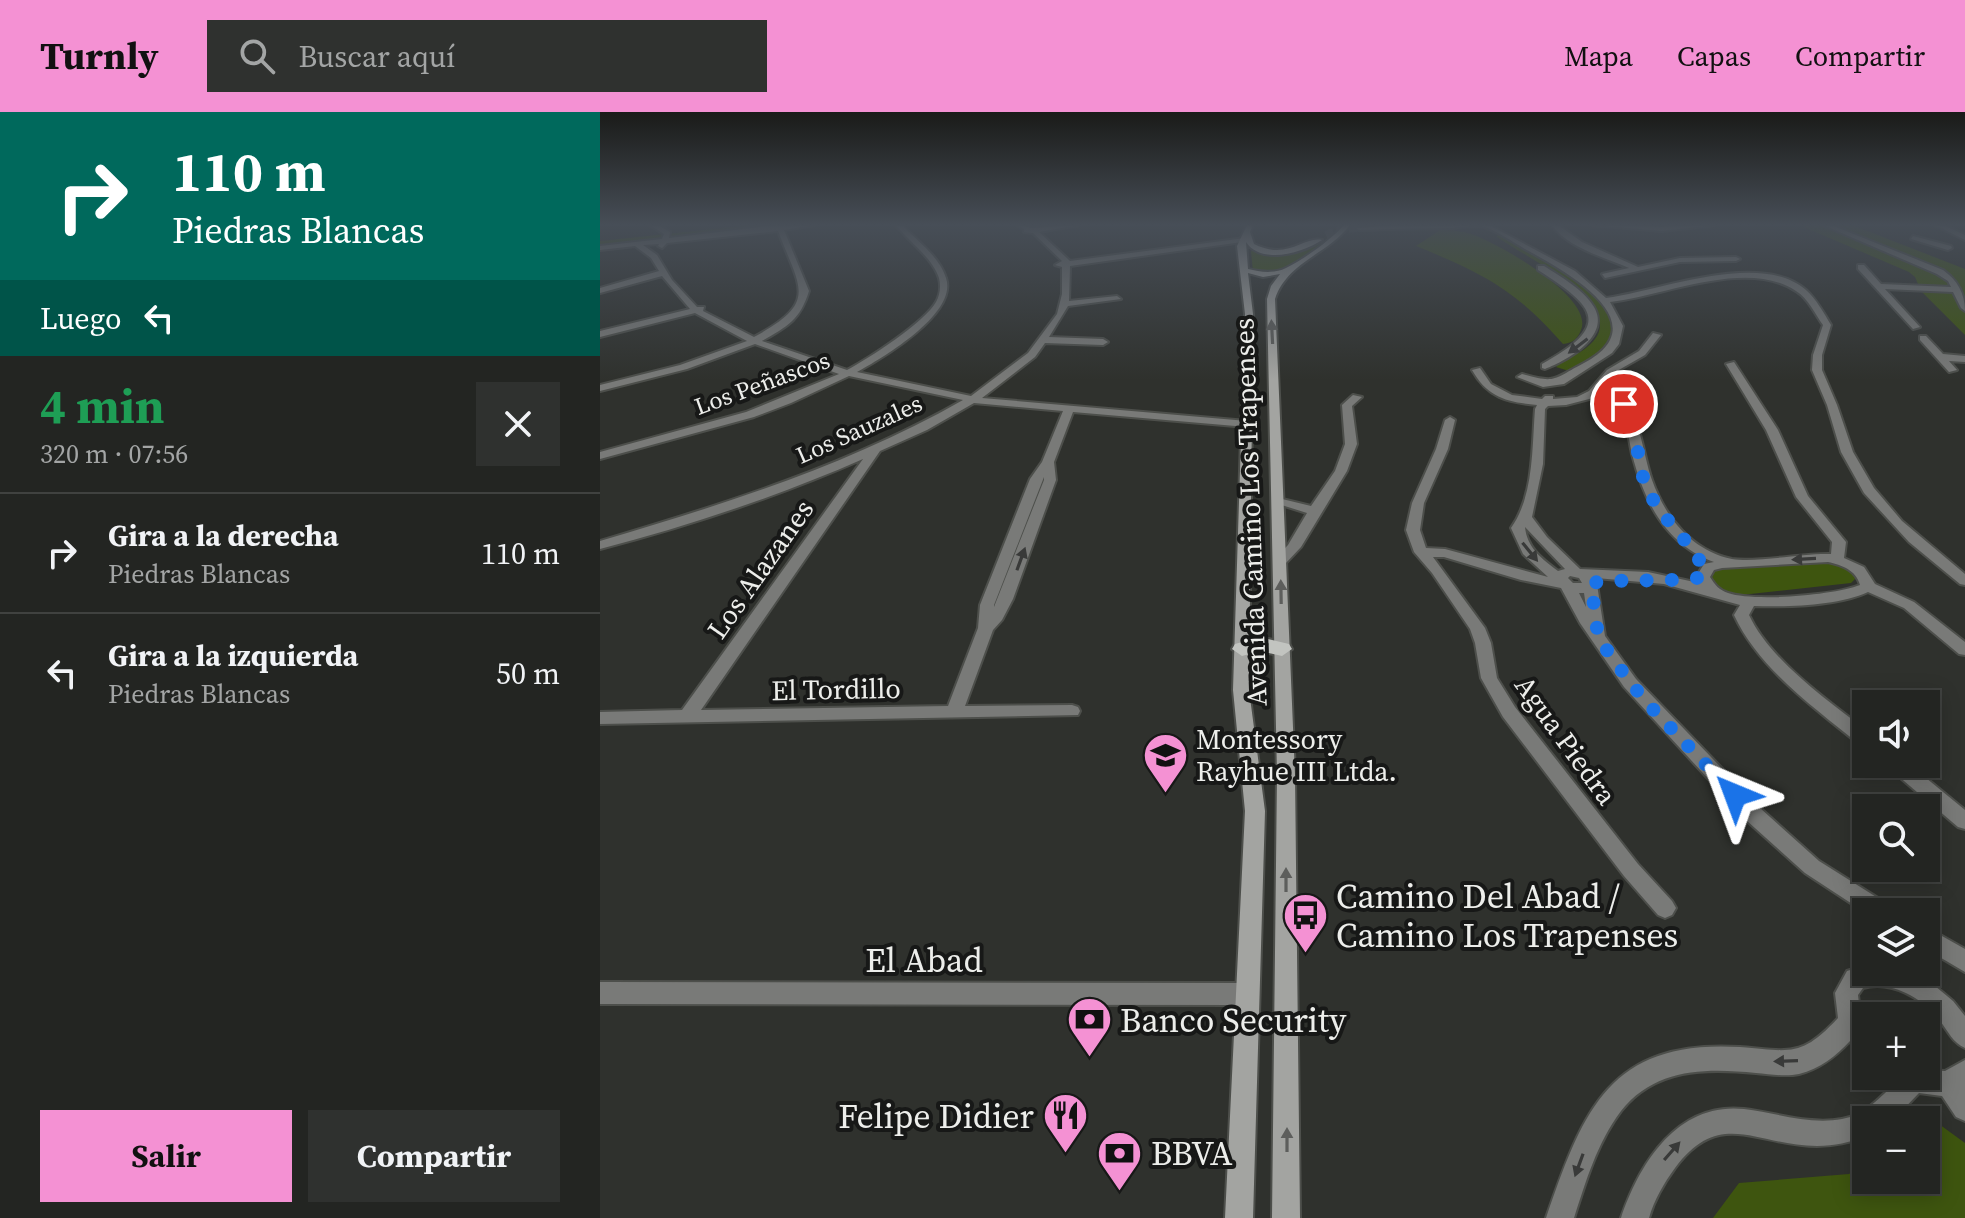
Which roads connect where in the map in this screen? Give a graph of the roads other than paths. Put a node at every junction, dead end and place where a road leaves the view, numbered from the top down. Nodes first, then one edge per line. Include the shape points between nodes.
1 (650, 277) edge
2 (665, 277) edge
3 (798, 277) edge
4 (931, 277) edge
5 (1064, 277) edge
6 (1245, 277) edge
7 (1282, 277) edge
8 (1554, 277) edge
9 (1577, 277) edge
10 (1871, 277) edge
11 (1946, 277) edge
12 (1880, 286) junction
13 (1955, 290) junction
14 (600, 291) edge
15 (1604, 297) junction
16 (686, 298) junction
17 (1117, 299) dead end
18 (1065, 304) junction
19 (706, 307) junction
20 (1965, 308) edge
21 (695, 310) junction
22 (1916, 327) dead end
23 (600, 334) edge
24 (1656, 335) dead end
25 (1923, 338) dead end
26 (758, 339) junction
27 (1044, 340) junction
28 (1103, 342) dead end
29 (1940, 357) junction
30 (1965, 359) edge
31 (1731, 364) dead end
32 (1545, 366) junction
33 (1477, 370) dead end
34 (1952, 370) dead end
35 (852, 371) junction
36 (1564, 376) junction
37 (1522, 377) junction
38 (1549, 384) junction
39 (600, 388) edge
40 (974, 397) junction
41 (1357, 397) dead end
42 (1528, 400) junction
43 (1621, 401) dead end
44 (1543, 406) junction
45 (1069, 410) junction
46 (1450, 420) dead end
47 (1247, 424) junction
48 (875, 450) junction
49 (600, 456) edge
50 (1278, 502) junction
51 (1314, 511) junction
52 (1526, 517) junction
53 (600, 545) edge
54 (1691, 548) junction
55 (1421, 552) junction
56 (1837, 560) junction
57 (1280, 561) junction
58 (1732, 563) junction
59 (1704, 574) junction
60 (1585, 578) junction
61 (1669, 580) junction
62 (1965, 581) edge
63 (1565, 584) junction
64 (1868, 587) junction
65 (1714, 593) junction
66 (1749, 603) junction
67 (1744, 625) junction
68 (1598, 636) junction
69 (1242, 649) junction
70 (1282, 649) junction
71 (1965, 650) edge
72 (1072, 711) dead end
73 (954, 713) junction
74 (687, 717) junction
75 (600, 718) edge
76 (1852, 728) edge
77 (1913, 778) edge
78 (1965, 821) edge
79 (1860, 898) edge
80 (1665, 908) dead end
81 (1940, 946) edge
82 (1965, 961) edge
83 (600, 993) edge
84 (1248, 994) junction
85 (1850, 1023) junction
86 (1852, 1026) edge
87 (1965, 1036) edge
88 (1956, 1078) edge
89 (1902, 1090) edge
90 (1890, 1106) edge
91 (1965, 1108) edge
92 (1852, 1129) edge
93 (1239, 1218) edge
94 (1286, 1218) edge
95 (1560, 1218) edge
96 (1635, 1218) edge

1 - 14 street
2 - 16 street
3 - 26 street via 805,298 795,315
4 - 35 street, Los Peñascos via 934,286 923,320
5 - 18 street
6 - 47 main road, Avenida Camino Los Trapenses
50 -> 7 main road, Avenida Camino Los Trapenses via 1271,299
8 -> 32 street via 1578,293 1594,317 1594,329 1578,349
9 - 15 street
10 - 12 street
11 - 13 street
12 - 13 street
12 - 22 street
13 - 20 street
15 - 36 street via 1620,332 1597,360
15 - 62 street via 1647,296 1708,279 1759,277 1800,289 1816,324 1819,380 1855,469 1897,524
16 - 19 street
16 - 21 street
17 - 18 street
18 - 27 street, Los Sauzales
19 - 21 street
19 - 26 street
21 - 23 street
21 - 26 street
24 - 44 street via 1646,352 1616,368 1595,392
25 - 29 street
26 - 35 street
26 - 39 street via 691,365
27 - 28 street
27 - 40 street, Los Sauzales
29 - 30 street
29 - 34 street
31 - 56 street via 1772,430 1802,497 1839,542
32 - 36 street
32 - 37 street via 1530,366 1518,372
33 - 42 street via 1487,386
35 - 40 street
35 - 49 street, Los Peñascos via 749,413
36 - 38 street
37 - 38 street
37 - 42 street
38 - 44 street via 1550,396
40 - 45 street
40 - 48 street, Los Sauzales
41 - 51 street via 1347,405 1351,444 1341,471
42 - 44 street
43 - 54 street via 1650,495
44 - 52 street
45 - 47 street
45 - 73 street via 1048,462 1050,480 1006,599 986,628
46 - 55 street via 1413,520
47 - 69 main road, Avenida Camino Los Trapenses
48 - 53 street, Los Sauzales via 762,494
48 - 74 street, Los Alazanes
50 - 51 street
50 - 57 main road, Avenida Camino Los Trapenses
51 - 57 street
52 - 60 street via 1543,543
52 -> 63 street via 1518,528 1523,545
54 - 58 street
54 - 59 street
55 - 63 street via 1445,553
55 - 80 street, Agua Piedra via 1477,628 1489,678 1509,712
56 -> 58 street
56 - 64 street via 1859,569
70 -> 57 main road, Avenida Camino Los Trapenses
58 - 59 street
59 - 61 street
59 - 65 street via 1703,582
60 - 61 street
60 - 63 street via 1584,589
60 - 63 street via 1563,574
60 - 68 street
61 - 65 street
63 - 68 street
64 - 66 street via 1854,593
64 - 71 street via 1909,605
65 - 66 street
65 - 67 street
66 - 67 street via 1741,615
67 - 76 street
68 - 79 street via 1645,701 1769,830
69 - 70 main road via 1260,644
69 - 84 main road, Avenida Camino Los Trapenses via 1242,721 1255,811
94 -> 70 main road, Avenida Camino Los Trapenses
72 - 73 street, El Tordillo
73 - 74 street, El Tordillo
74 - 75 street, El Tordillo
77 - 78 street
81 - 82 street
83 - 84 street, El Abad
84 - 93 main road, Avenida Camino Los Trapenses
85 - 86 street
85 - 87 street via 1846,993 1853,980 1872,972 1891,974 1918,985 1946,1007
85 -> 95 street via 1824,1050 1803,1061 1681,1058 1637,1078 1599,1120
88 - 91 street
89 - 90 street
96 -> 92 street via 1671,1149 1701,1125 1733,1119 1826,1132

